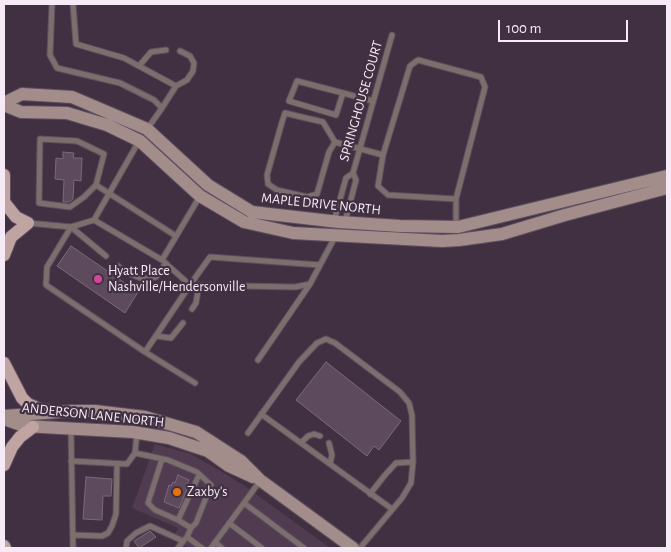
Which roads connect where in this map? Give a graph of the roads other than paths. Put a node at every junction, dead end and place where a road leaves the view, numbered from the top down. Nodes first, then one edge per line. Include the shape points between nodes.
1 (52, 4) edge
2 (73, 4) edge
3 (392, 35) dead end
4 (166, 50) dead end
5 (180, 51) dead end
6 (139, 66) junction
7 (176, 86) junction
8 (343, 93) junction
9 (373, 101) junction
10 (4, 104) edge
11 (162, 108) junction
12 (147, 129) junction
13 (140, 141) junction
14 (335, 142) junction
15 (360, 149) junction
16 (383, 155) junction
17 (353, 173) junction
18 (4, 175) edge
19 (667, 176) edge
20 (96, 185) junction
21 (667, 188) edge
22 (204, 190) junction
23 (109, 194) junction
24 (456, 199) junction
25 (4, 203) edge
26 (564, 208) junction
27 (94, 220) junction
28 (339, 222) junction
29 (28, 224) junction
30 (71, 227) junction
31 (458, 231) junction
32 (336, 235) junction
33 (176, 236) junction
34 (4, 255) edge
35 (106, 256) dead end
36 (164, 262) junction
37 (320, 265) junction
38 (118, 266) dead end
39 (310, 284) junction
40 (190, 285) junction
41 (199, 285) junction
42 (192, 310) dead end
43 (183, 323) dead end
44 (156, 336) junction
45 (145, 352) junction
46 (258, 360) dead end
47 (4, 363) edge
48 (195, 382) dead end
49 (56, 412) junction
50 (262, 414) junction
51 (4, 418) edge
52 (33, 427) junction
53 (71, 430) junction
54 (137, 433) junction
55 (248, 433) dead end
56 (320, 436) dead end
57 (301, 443) junction
58 (329, 443) dead end
59 (135, 453) junction
60 (162, 459) junction
61 (71, 461) junction
62 (413, 462) junction
63 (117, 464) junction
64 (330, 464) junction
65 (4, 465) edge
66 (200, 474) junction
67 (260, 480) junction
68 (370, 494) junction
69 (244, 503) junction
70 (392, 509) junction
71 (178, 520) junction
72 (229, 524) junction
73 (191, 528) junction
74 (72, 535) junction
75 (185, 539) junction
76 (215, 542) junction
77 (73, 548) edge
78 (126, 548) edge
79 (178, 548) edge
80 (202, 548) edge
81 (210, 548) edge
82 (222, 548) edge
83 (262, 548) edge
84 (304, 548) edge
85 (353, 548) edge
86 (360, 548) edge

1 - 11 lane via 50,55 57,68 120,83 154,100
2 - 6 lane via 76,44 124,58
3 - 9 lane, SPRINGHOUSE COURT
4 - 6 lane via 151,52
5 - 7 lane via 190,56 194,63 187,80
6 - 7 lane
7 - 11 lane
8 - 8 lane via 297,81 290,102 336,115
8 - 9 lane
9 - 15 lane, SPRINGHOUSE COURT
10 - 12 street, MAPLE DRIVE NORTH via 22,94 72,97
10 - 13 street, MAPLE DRIVE NORTH via 21,112 67,113 107,125
11 - 12 lane
12 - 13 street
12 - 22 street, MAPLE DRIVE NORTH
13 - 22 street, MAPLE DRIVE NORTH
13 - 23 lane
14 - 14 lane via 323,122 285,113 267,175 268,184 277,190 307,197 317,194
14 - 15 lane
15 - 16 lane
15 - 17 lane, SPRINGHOUSE COURT
16 - 24 lane via 378,186 388,195
16 - 24 lane via 410,66 418,60 481,77 486,87
17 - 28 lane via 356,180
17 - 28 lane via 346,178
18 - 25 main road
19 - 26 street, MAPLE DRIVE NORTH
20 - 20 lane via 104,154 77,141 40,139 38,202 70,207
20 - 23 lane
21 - 26 street, MAPLE DRIVE NORTH
22 - 28 street, MAPLE DRIVE NORTH via 252,212
22 - 32 street, MAPLE DRIVE NORTH via 244,222 293,233
22 - 33 lane
23 - 27 lane
23 - 33 lane
24 - 31 lane
25 - 29 main road
26 - 31 street, MAPLE DRIVE NORTH
27 - 30 lane
27 - 36 lane
28 - 31 street, MAPLE DRIVE NORTH
28 - 32 street
29 - 30 lane
29 - 34 main road via 11,237
30 - 35 lane
30 - 45 lane via 47,267 46,285
31 - 32 street, MAPLE DRIVE NORTH via 442,241
32 - 37 lane
33 - 36 lane
36 - 38 lane via 156,276 143,279
36 - 40 lane
37 - 39 lane
37 - 40 lane via 210,257
39 - 41 lane via 295,288
39 - 46 lane
40 - 41 lane
40 - 44 lane
41 - 42 lane
43 - 44 lane via 171,338
44 - 45 lane
45 - 48 lane
47 - 49 main road via 28,404
49 - 51 street, ANDERSON LANE NORTH
49 - 67 street, ANDERSON LANE NORTH via 95,411 145,417 196,432 241,461
50 - 55 lane
50 - 57 lane
50 - 62 lane via 299,362 317,343 326,339 400,392 409,403
51 - 52 street, ANDERSON LANE NORTH
52 - 53 street, ANDERSON LANE NORTH
52 - 65 main road via 20,436
53 - 54 street, ANDERSON LANE NORTH
53 - 61 lane
54 - 59 lane
54 - 67 street, ANDERSON LANE NORTH via 168,438 208,451 229,466
56 - 57 lane via 308,436
57 - 64 lane
58 - 64 lane
59 - 60 lane
59 - 63 lane via 127,464
60 - 66 lane
60 - 71 lane via 148,503 155,510
61 - 63 lane
61 - 74 lane
62 - 68 lane via 396,463
62 - 70 lane via 411,483
63 - 74 lane via 116,514 108,533 102,536
64 - 68 lane
66 - 71 lane
66 - 73 lane via 211,485
67 - 69 lane
67 - 85 street, ANDERSON LANE NORTH
68 - 70 lane
69 - 72 lane
69 - 84 lane
70 - 86 lane
71 - 73 lane
72 - 76 lane
72 - 83 lane
73 - 75 lane
74 - 77 lane
75 - 78 lane via 150,526 136,533
75 - 79 lane
75 - 80 lane
76 - 81 lane
76 - 82 lane

